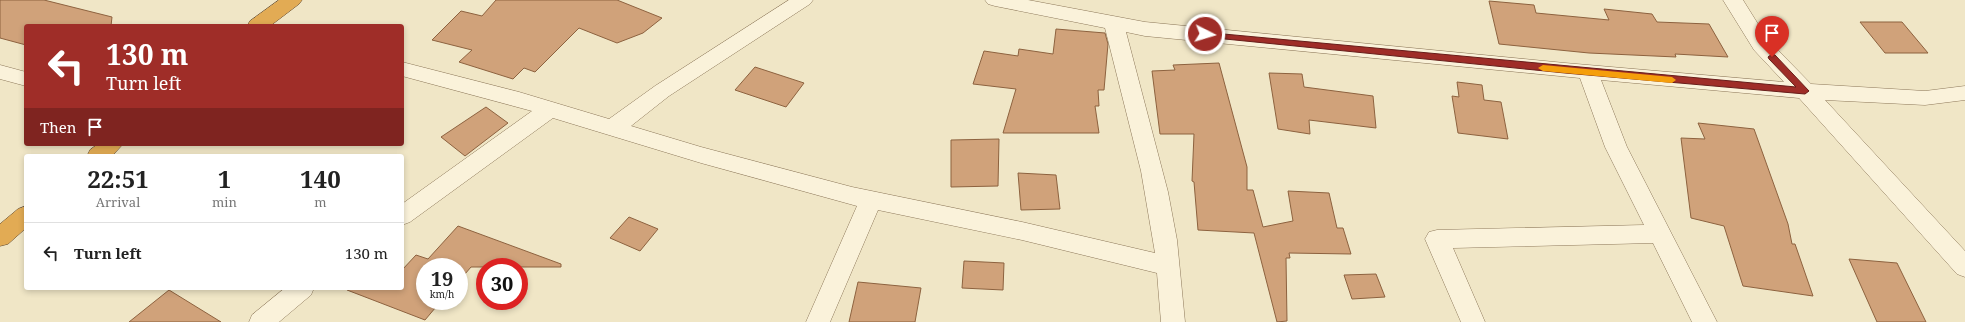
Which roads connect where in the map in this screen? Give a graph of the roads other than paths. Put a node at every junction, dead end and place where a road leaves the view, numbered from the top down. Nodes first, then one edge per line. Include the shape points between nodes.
1 (292, 0) edge
2 (802, 0) edge
3 (995, 0) edge
4 (1733, 0) edge
5 (1114, 23) junction
6 (260, 24) edge
7 (404, 70) edge
8 (0, 72) edge
9 (1588, 72) junction
10 (24, 78) edge
11 (1805, 91) junction
12 (1965, 93) edge
13 (550, 109) junction
14 (613, 128) junction
15 (110, 146) edge
16 (100, 154) edge
17 (871, 200) junction
18 (404, 215) edge
19 (24, 217) edge
20 (1659, 234) junction
21 (0, 237) edge
22 (1167, 266) junction
23 (1965, 267) edge
24 (300, 290) edge
25 (261, 322) edge
26 (818, 322) edge
27 (1173, 322) edge
28 (1473, 322) edge
29 (1705, 322) edge

1 - 6 highway
2 - 14 street via 662,91
3 - 5 street
4 - 11 street via 1761,45
5 - 9 street via 1145,29
5 - 22 street via 1156,186
7 - 13 street
8 - 10 street
9 - 11 street
9 - 20 street via 1616,147
11 - 12 street via 1925,98
11 - 23 street
13 - 14 street
13 - 18 street
14 - 17 street via 709,157
15 - 16 highway
17 - 22 street via 1022,231
17 - 26 street
19 - 21 highway
20 - 28 street via 1437,239
20 - 29 street
22 - 27 street
24 - 25 street

